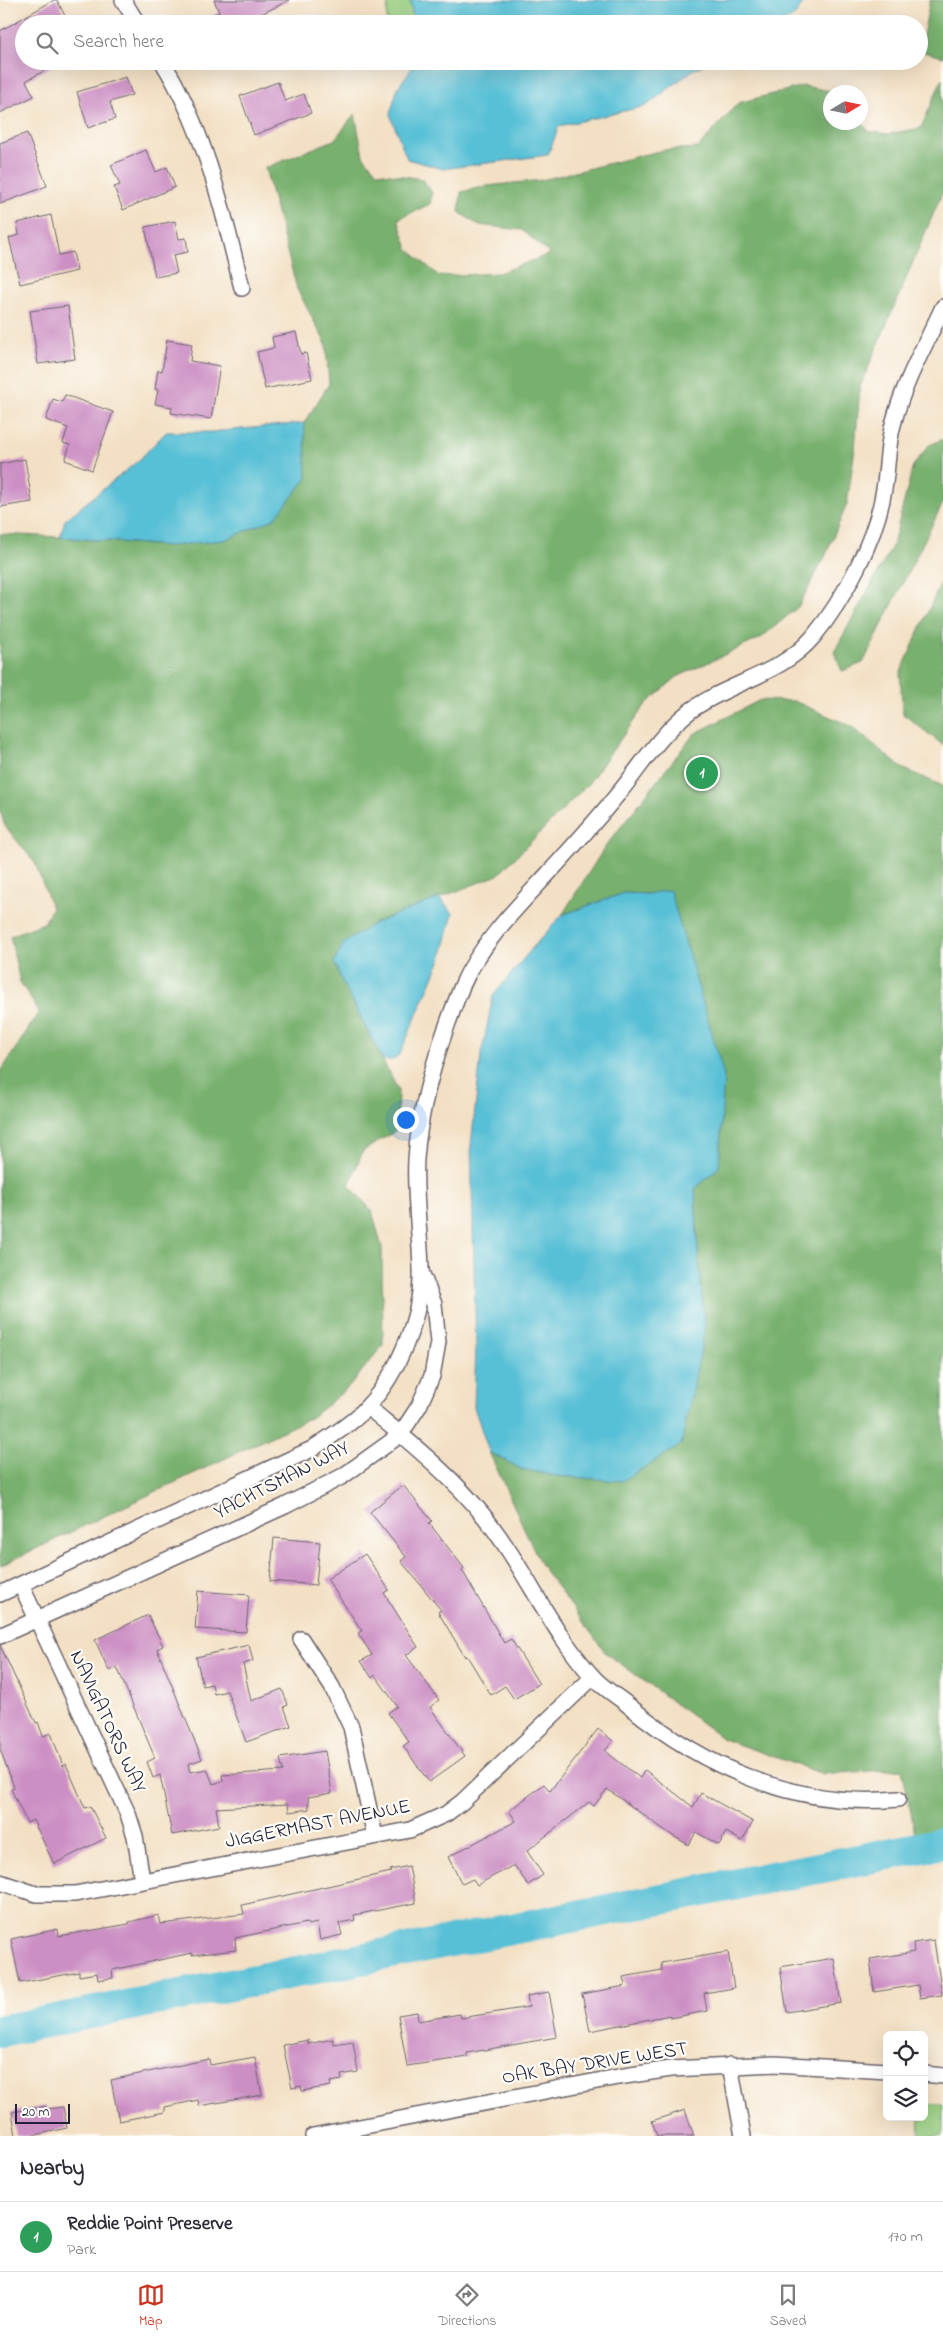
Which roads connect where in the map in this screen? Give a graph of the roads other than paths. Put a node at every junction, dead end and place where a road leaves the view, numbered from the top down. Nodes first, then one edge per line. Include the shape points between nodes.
1 (123, 0) edge
2 (132, 15) edge
3 (167, 70) edge
4 (242, 288) dead end
5 (943, 307) edge
6 (422, 1272) junction
7 (368, 1407) junction
8 (400, 1435) junction
9 (21, 1585) junction
10 (0, 1594) edge
11 (37, 1619) junction
12 (0, 1636) edge
13 (301, 1639) dead end
14 (593, 1677) junction
15 (898, 1799) dead end
16 (375, 1836) junction
17 (142, 1880) junction
18 (0, 1882) edge
19 (730, 2065) junction
20 (883, 2072) edge
21 (928, 2074) edge
22 (943, 2076) edge
23 (313, 2136) edge
24 (743, 2136) edge

1 - 2 street
3 - 4 street via 205,152
5 - 6 street via 893,422 884,492 876,522 852,579 825,622 796,655 716,695 673,724 621,791 519,905 490,941 464,982 433,1070 416,1154 415,1201
6 - 7 street, YACHTSMAN WAY via 414,1326 385,1384
6 - 8 street, YACHTSMAN WAY via 434,1304 438,1342 432,1376 419,1406
7 - 8 street
7 - 9 street, YACHTSMAN WAY via 312,1449
8 - 11 street, YACHTSMAN WAY via 343,1476 293,1502
8 - 14 street via 454,1482 482,1514 510,1551 546,1614
9 - 10 street, YACHTSMAN WAY
9 - 11 street, NAVIGATORS WAY
11 - 12 street, YACHTSMAN WAY
11 - 17 street, NAVIGATORS WAY via 128,1814
13 - 16 street via 332,1687 352,1727
14 - 15 street via 657,1729 694,1752 760,1783 841,1801
14 - 16 street, JIGGERMAST AVENUE via 446,1814 417,1827
16 - 17 street, JIGGERMAST AVENUE
17 - 18 street, JIGGERMAST AVENUE via 56,1895 36,1894
19 - 20 street, OAK BAY DRIVE WEST via 774,2064
19 - 23 street, OAK BAY DRIVE WEST via 621,2076
19 - 24 street
21 - 22 street

